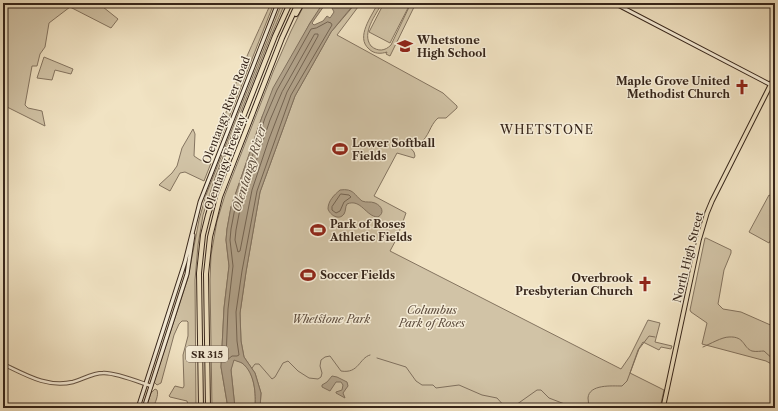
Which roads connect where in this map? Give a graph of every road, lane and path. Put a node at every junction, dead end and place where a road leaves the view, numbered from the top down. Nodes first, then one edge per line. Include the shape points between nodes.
1 (278, 3) edge
2 (290, 3) edge
3 (298, 3) edge
4 (302, 3) edge
5 (614, 3) edge
6 (282, 38) junction
7 (775, 76) edge
8 (771, 85) junction
9 (775, 87) edge
10 (194, 226) junction
11 (3, 364) edge
12 (146, 384) junction
13 (151, 386) junction
14 (138, 408) edge
15 (144, 408) edge
16 (201, 408) edge
17 (208, 408) edge
18 (663, 408) edge

1 - 10 main road, Olentangy River Road via 204,192
2 - 16 highway, Olentangy Freeway / SR 315 via 221,172 206,222 199,273
3 - 6 highway, Olentangy Freeway / SR 315
4 - 6 highway
5 - 8 main road
6 - 17 highway, Olentangy Freeway / SR 315 via 228,175 210,237 206,280
7 - 8 main road, North High Street
8 - 9 main road
8 - 18 main road, North High Street via 707,213
10 - 12 main road, Olentangy River Road
10 - 13 main road, Olentangy River Road via 187,274
11 - 12 street via 32,378 52,384 74,382 102,373
12 - 13 street
12 - 14 main road, Olentangy River Road
13 - 15 main road, Olentangy River Road

